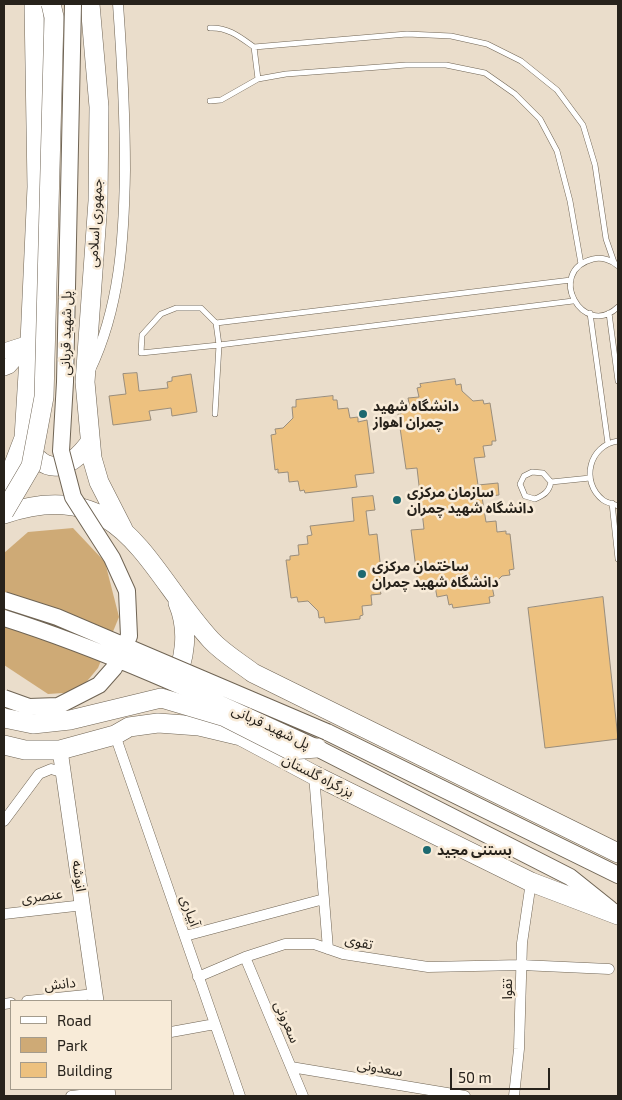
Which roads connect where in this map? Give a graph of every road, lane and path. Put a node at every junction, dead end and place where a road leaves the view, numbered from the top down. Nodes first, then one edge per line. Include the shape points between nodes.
1 (34, 4) edge
2 (51, 4) edge
3 (73, 4) edge
4 (90, 4) edge
5 (118, 4) edge
6 (210, 28) dead end
7 (254, 48) junction
8 (258, 79) junction
9 (210, 101) dead end
10 (614, 262) junction
11 (581, 264) junction
12 (618, 266) edge
13 (571, 280) junction
14 (573, 300) junction
15 (618, 307) edge
16 (590, 313) junction
17 (609, 313) junction
18 (216, 323) junction
19 (30, 342) junction
20 (219, 346) junction
21 (4, 351) edge
22 (4, 368) edge
23 (618, 381) edge
24 (85, 382) junction
25 (215, 414) dead end
26 (24, 438) junction
27 (618, 441) edge
28 (90, 442) junction
29 (608, 444) junction
30 (590, 478) junction
31 (551, 482) junction
32 (4, 490) edge
33 (612, 503) junction
34 (618, 506) edge
35 (4, 513) edge
36 (123, 530) junction
37 (618, 559) edge
38 (175, 595) junction
39 (4, 600) edge
40 (4, 618) edge
41 (4, 698) edge
42 (4, 718) edge
43 (122, 731) junction
44 (4, 745) edge
45 (317, 748) junction
46 (24, 750) junction
47 (60, 750) junction
48 (4, 753) edge
49 (65, 773) junction
50 (314, 775) junction
51 (4, 820) edge
52 (618, 853) edge
53 (618, 875) edge
54 (532, 882) junction
55 (324, 898) junction
56 (84, 905) junction
57 (4, 914) edge
58 (616, 914) edge
59 (185, 936) junction
60 (328, 949) junction
61 (245, 957) junction
62 (521, 965) junction
63 (609, 969) dead end
64 (198, 977) junction
65 (95, 998) edge
66 (50, 1000) edge
67 (215, 1024) junction
68 (172, 1032) edge
69 (291, 1067) junction
70 (107, 1092) edge
71 (71, 1096) edge
72 (240, 1096) edge
73 (303, 1096) edge
74 (465, 1096) edge
75 (514, 1096) edge

1 - 19 highway via 37,187
2 - 35 highway, پل شهید قربانی, bridge via 54,16 44,397 31,466
3 - 41 main road, پل شهید قربانی, bridge via 61,451 73,497 112,558 127,591 129,636 114,668 99,685 58,706 29,707
4 - 24 highway, جمهوری اسلامی via 99,116 98,201
5 - 24 street via 125,105 124,231 114,306
6 - 7 lane via 219,27 235,34
7 - 8 lane
7 - 10 lane via 407,34 450,36 487,44 521,61 557,90 583,125 595,165 606,238
8 - 9 lane via 221,100
8 - 11 lane via 406,65 446,65 485,73 515,94 540,120 557,151
10 - 11 lane via 599,257
10 - 12 lane
11 - 13 lane
13 - 14 lane
13 - 18 lane
14 - 16 lane
14 - 20 lane
15 - 17 lane
16 - 17 lane via 598,316
16 - 29 lane
17 - 23 lane
18 - 20 lane
18 - 20 lane via 201,308 176,308 161,314 142,335 141,353
19 - 21 street
19 - 22 street
19 - 26 highway
20 - 25 lane
24 - 28 highway, جمهوری اسلامی
26 - 28 highway via 35,455 54,467 66,465
26 - 32 highway
27 - 29 lane
28 - 36 highway, جمهوری اسلامی via 99,482
29 - 30 lane via 592,459
30 - 31 lane
30 - 33 lane via 594,490 604,501
31 - 31 lane via 543,473 532,472 524,476 520,484 525,496 535,499 550,489
33 - 34 lane
33 - 37 lane
35 - 36 highway via 31,505 61,504 92,511
36 - 38 highway via 142,549
38 - 43 highway via 184,632 180,669 160,703
38 - 52 highway via 212,642 253,673
39 - 53 main road, پل شهید قربانی, bridge via 56,616 327,732
40 - 45 main road, پل شهید قربانی, bridge via 59,636
42 - 45 highway, پل شهید قربانی, bridge via 33,724 70,720 161,698 224,717 290,750
43 - 47 highway, بزرگراه گلستان
43 - 50 highway, بزرگراه گلستان via 158,722 199,726 241,736
43 - 59 street, آبیاری
44 - 46 highway, بزرگراه گلستان
45 - 58 main road via 570,877
46 - 47 highway, بزرگراه گلستان
46 - 48 street
47 - 49 street, انوشه
49 - 51 street via 51,769 39,774
49 - 56 street, انوشه
50 - 54 highway, بزرگراه گلستان
50 - 55 street
54 - 58 highway, بزرگراه گلستان
54 - 62 street, تقوا
55 - 59 street
55 - 60 street
56 - 57 street, عنصری
56 - 65 street, انوشه
59 - 64 street, آبیاری
60 - 61 street, تقوی via 314,944 285,944
60 - 62 street, تقوی via 428,967
61 - 64 street, تقوی
61 - 69 street, سعرونی
62 - 63 street, تقوی
62 - 75 street, تقوا
64 - 67 street, آبیاری
65 - 66 street, دانش
67 - 68 street
67 - 72 street, آبیاری
69 - 73 street, سعرونی
69 - 74 street, سعدونی
70 - 71 street

